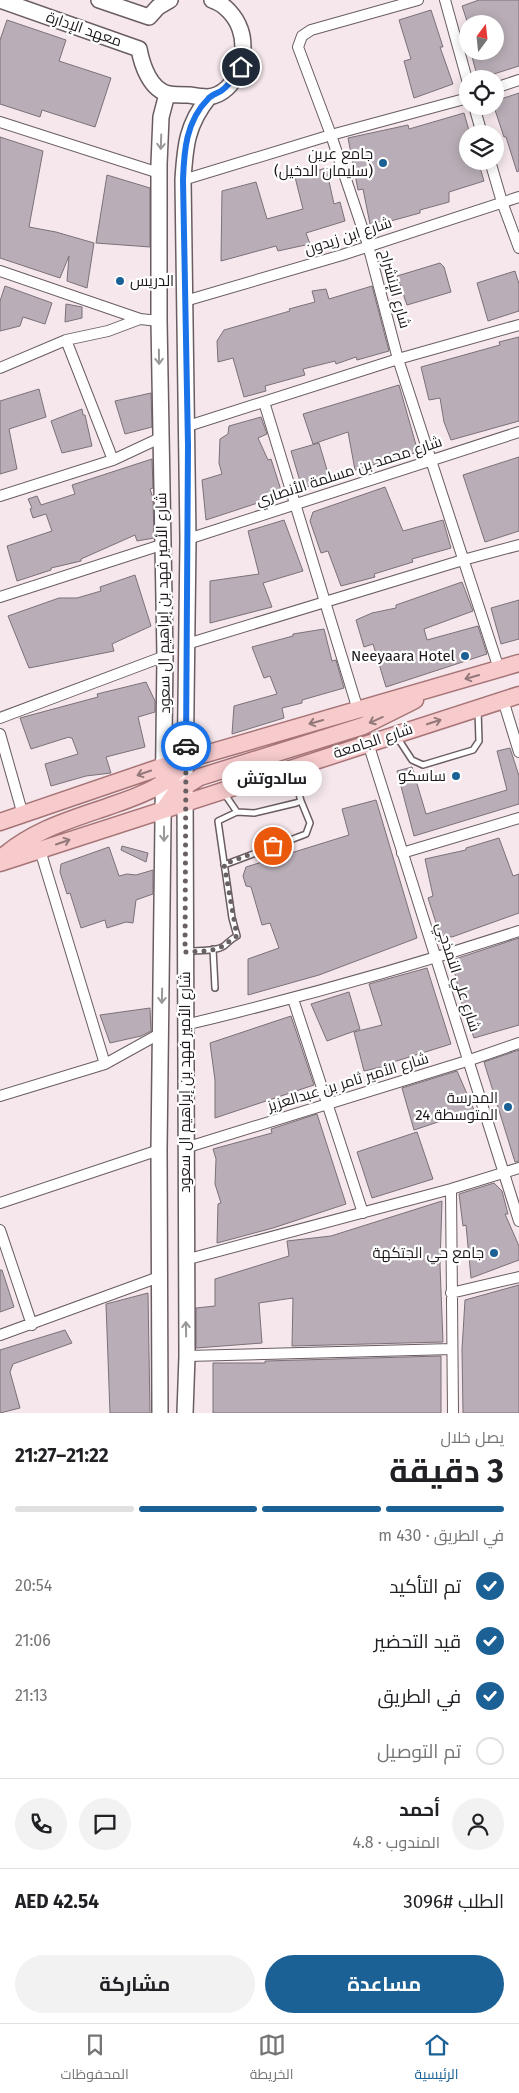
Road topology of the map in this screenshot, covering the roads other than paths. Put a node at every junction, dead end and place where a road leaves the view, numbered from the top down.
1 (0, 0) edge
2 (100, 0) edge
3 (170, 0) edge
4 (212, 0) edge
5 (418, 0) edge
6 (445, 0) edge
7 (231, 7) edge
8 (464, 70) edge
9 (519, 80) edge
10 (504, 85) edge
11 (167, 94) junction
12 (209, 97) junction
13 (459, 100) edge
14 (0, 122) edge
15 (331, 135) junction
16 (493, 170) edge
17 (159, 173) junction
18 (183, 180) junction
19 (519, 197) edge
20 (502, 202) junction
21 (368, 245) junction
22 (519, 248) edge
23 (0, 271) edge
24 (185, 301) junction
25 (140, 319) junction
26 (159, 321) junction
27 (519, 325) edge
28 (66, 340) junction
29 (398, 359) junction
30 (0, 368) edge
31 (264, 402) junction
32 (188, 426) junction
33 (519, 432) edge
34 (160, 438) junction
35 (113, 460) junction
36 (430, 460) junction
37 (0, 496) edge
38 (295, 504) junction
39 (188, 539) junction
40 (162, 545) junction
41 (519, 545) edge
42 (463, 560) junction
43 (0, 597) edge
44 (325, 602) junction
45 (187, 644) junction
46 (165, 656) junction
47 (519, 663) edge
48 (498, 669) junction
49 (434, 688) junction
50 (511, 697) edge
51 (478, 708) junction
52 (358, 710) junction
53 (0, 718) edge
54 (0, 734) edge
55 (395, 734) junction
56 (368, 743) junction
57 (519, 752) edge
58 (186, 761) junction
59 (164, 766) junction
60 (291, 767) junction
61 (164, 784) junction
62 (185, 785) junction
63 (222, 791) junction
64 (300, 801) junction
65 (185, 802) junction
66 (164, 809) junction
67 (237, 812) junction
68 (24, 815) junction
69 (519, 818) edge
70 (0, 822) edge
71 (40, 850) junction
72 (402, 853) junction
73 (0, 861) edge
74 (224, 864) junction
75 (519, 931) edge
76 (213, 949) junction
77 (185, 952) junction
78 (437, 958) junction
79 (215, 988) dead end
80 (293, 999) junction
81 (185, 1026) junction
82 (161, 1033) junction
83 (519, 1042) edge
84 (470, 1060) junction
85 (105, 1064) junction
86 (0, 1096) edge
87 (328, 1105) junction
88 (185, 1148) junction
89 (159, 1150) junction
90 (519, 1168) edge
91 (503, 1172) junction
92 (451, 1189) junction
93 (0, 1202) edge
94 (363, 1213) junction
95 (519, 1221) edge
96 (0, 1230) edge
97 (186, 1260) junction
98 (159, 1277) junction
99 (519, 1277) edge
100 (452, 1293) junction
101 (32, 1325) junction
102 (0, 1335) edge
103 (452, 1349) junction
104 (187, 1356) junction
105 (160, 1413) edge
106 (185, 1413) edge
107 (453, 1413) edge

1 - 11 main road, معهد الإدارة
2 - 3 main road
4 - 7 main road, شارع الأمير فهد بن إبراهيم ال سعود
5 - 15 street, شارع الإنشراح
6 - 8 street
7 - 12 main road, شارع الأمير فهد بن إبراهيم ال سعود
9 - 10 street
11 - 12 main road
11 -> 17 main road, شارع الأمير فهد بن إبراهيم ال سعود
12 - 18 main road, شارع الأمير فهد بن إبراهيم ال سعود
13 - 15 street
14 - 17 street
15 - 18 street
15 - 21 street, شارع الإنشراح
16 - 20 street
17 - 26 main road, شارع الأمير فهد بن إبراهيم ال سعود
18 - 24 main road, شارع الأمير فهد بن إبراهيم ال سعود
19 - 20 street, شارع ابن زيدون
20 - 21 street, شارع ابن زيدون
20 - 22 street
21 - 24 street, شارع ابن زيدون
21 - 29 street, شارع الإنشراح
23 - 25 street
24 - 32 main road, شارع الأمير فهد بن إبراهيم ال سعود
25 - 26 street
25 - 28 street
26 -> 34 main road, شارع الأمير فهد بن إبراهيم ال سعود
27 - 29 street
28 - 30 street
28 - 35 street
29 - 31 street
29 - 36 street, شارع الإنشراح
31 - 32 street
31 - 38 street
32 - 39 main road, شارع الأمير فهد بن إبراهيم ال سعود
33 - 36 street, شارع محمد بن مسلمة الأنصاري
34 - 35 street
34 - 40 main road, شارع الأمير فهد بن إبراهيم ال سعود
35 - 37 street
36 - 38 street, شارع محمد بن مسلمة الأنصاري
36 - 42 street, شارع الإنشراح
38 - 39 street, شارع محمد بن مسلمة الأنصاري
38 - 44 street
39 - 45 main road, شارع الأمير فهد بن إبراهيم ال سعود
40 - 43 street
40 - 46 main road, شارع الأمير فهد بن إبراهيم ال سعود
41 - 42 street
42 - 44 street
42 - 48 street, شارع الإنشراح
44 - 45 street
44 - 52 street
45 - 58 main road, شارع الأمير فهد بن إبراهيم ال سعود
46 - 53 street
46 - 59 main road, شارع الأمير فهد بن إبراهيم ال سعود
47 - 48 main road
48 -> 49 main road
49 - 52 main road
49 -> 62 main road
50 - 51 main road, شارع الجامعة
50 - 57 street
55 -> 51 main road, شارع الجامعة
51 - 55 lane
52 -> 58 main road
54 - 68 street
55 - 56 main road, شارع الجامعة
56 - 60 main road, شارع الجامعة
56 - 72 street, شارع علي النمذجي
58 - 59 main road
58 - 61 main road
58 - 62 main road, شارع الأمير فهد بن إبراهيم ال سعود
59 - 61 main road, شارع الأمير فهد بن إبراهيم ال سعود
59 -> 68 main road
60 - 63 main road, شارع الجامعة
60 - 64 lane
61 - 66 main road, شارع الأمير فهد بن إبراهيم ال سعود
61 - 73 main road
62 - 65 main road, شارع الأمير فهد بن إبراهيم ال سعود
62 - 66 main road
63 - 65 main road, شارع الجامعة
63 - 67 lane
64 - 67 lane
64 - 74 lane
65 - 66 main road, شارع الجامعة
65 - 77 main road, شارع الأمير فهد بن إبراهيم ال سعود
71 -> 66 main road, شارع الجامعة
66 -> 82 main road, شارع الأمير فهد بن إبراهيم ال سعود
67 - 74 lane
68 - 70 main road
69 - 72 street
71 - 73 main road, شارع الجامعة
71 - 85 street
72 - 78 street, شارع علي النمذجي
74 - 76 lane
75 - 78 street
76 - 77 lane
76 - 79 lane
77 - 81 main road, شارع الأمير فهد بن إبراهيم ال سعود
78 - 80 street
78 - 84 street, شارع علي النمذجي
80 - 81 street
80 - 87 street
81 - 88 main road, شارع الأمير فهد بن إبراهيم ال سعود
82 - 85 street
82 - 89 main road, شارع الأمير فهد بن إبراهيم ال سعود
83 - 84 street, شارع الأمير ثامر بن عبدالعزيز
84 - 87 street, شارع الأمير ثامر بن عبدالعزيز
84 - 91 street, شارع علي النمذجي
85 - 86 street
87 - 88 street, شارع الأمير ثامر بن عبدالعزيز
87 - 94 street
88 - 97 main road, شارع الأمير فهد بن إبراهيم ال سعود
89 - 93 street
89 - 98 main road, شارع الأمير فهد بن إبراهيم ال سعود
90 - 91 street
91 - 92 street
91 - 95 street, شارع علي النمذجي
92 - 94 street
92 - 100 street
94 - 97 street
96 - 101 street
104 -> 97 main road, شارع الأمير فهد بن إبراهيم ال سعود
98 - 101 street
98 - 105 main road, شارع الأمير فهد بن إبراهيم ال سعود
99 - 100 street
100 - 103 street
101 - 102 street
103 - 104 street
103 - 107 street
104 - 106 main road, شارع الأمير فهد بن إبراهيم ال سعود

